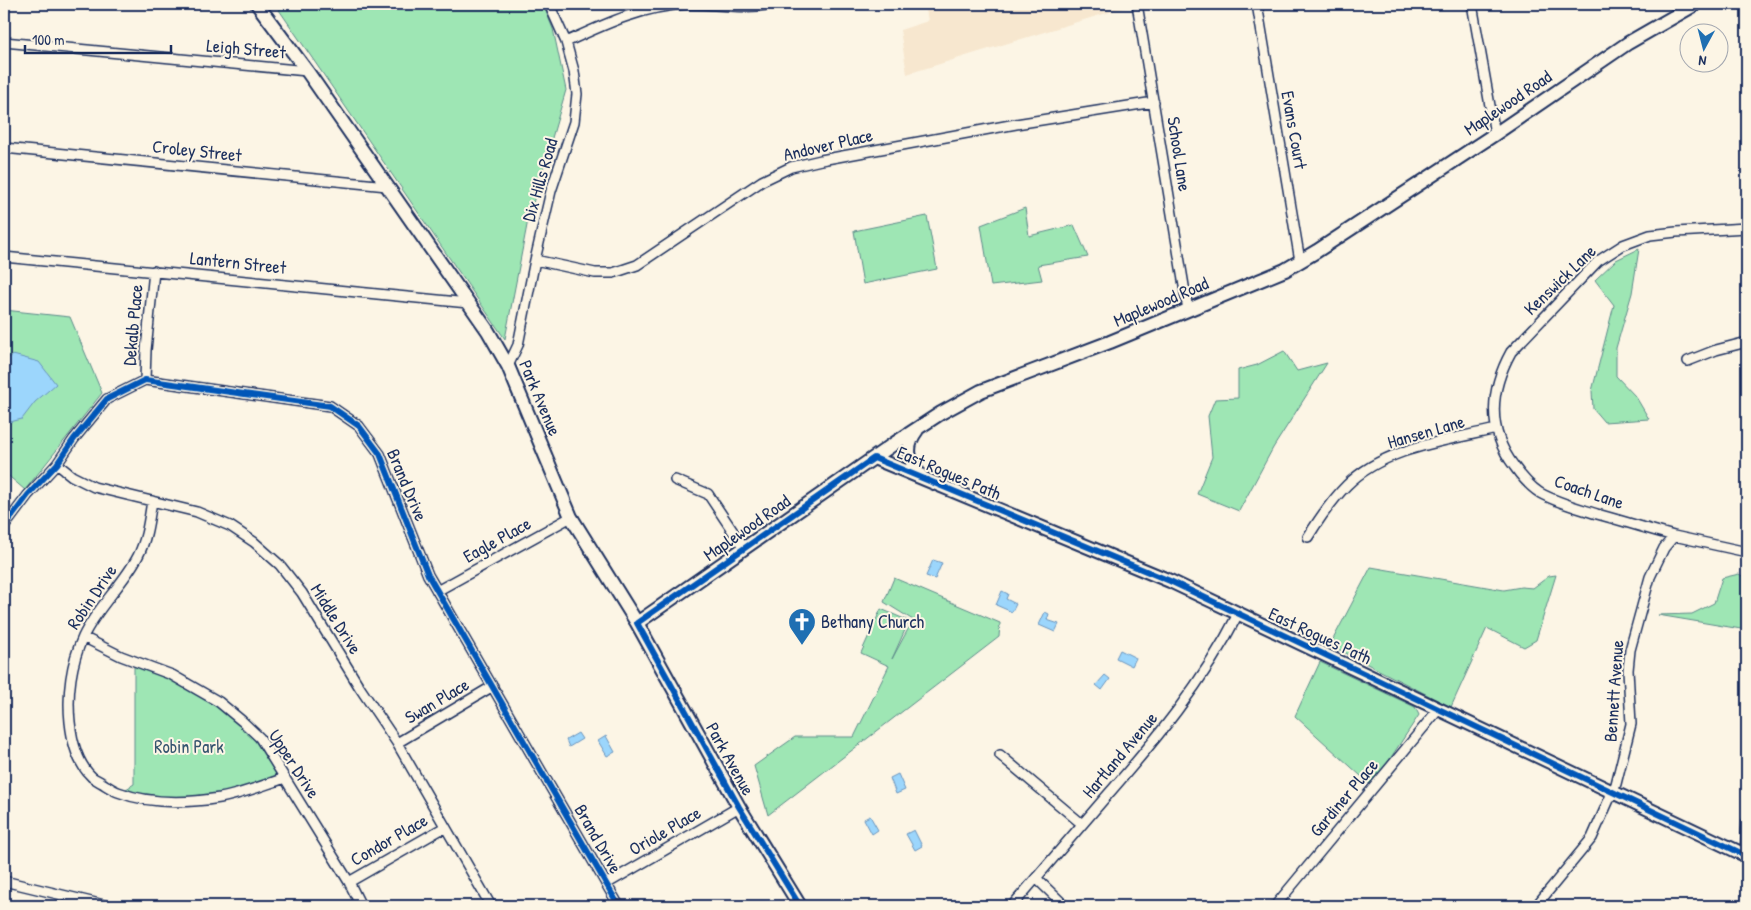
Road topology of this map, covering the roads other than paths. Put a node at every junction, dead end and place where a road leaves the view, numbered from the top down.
1 (257, 4) edge
2 (549, 4) edge
3 (711, 4) edge
4 (772, 4) edge
5 (1137, 4) edge
6 (1257, 4) edge
7 (1472, 4) edge
8 (1696, 4) edge
9 (4, 42) edge
10 (566, 42) junction
11 (307, 71) junction
12 (1154, 102) junction
13 (1495, 134) junction
14 (4, 148) edge
15 (387, 186) junction
16 (1747, 228) edge
17 (4, 257) edge
18 (535, 260) junction
19 (1300, 261) junction
20 (154, 272) junction
21 (468, 303) junction
22 (1188, 310) junction
23 (1747, 342) edge
24 (1688, 361) dead end
25 (508, 366) junction
26 (145, 380) junction
27 (921, 425) junction
28 (1496, 429) junction
29 (874, 458) junction
30 (57, 464) junction
31 (923, 478) junction
32 (674, 480) dead end
33 (152, 501) junction
34 (571, 517) junction
35 (4, 528) edge
36 (1674, 536) junction
37 (1308, 537) dead end
38 (744, 548) junction
39 (1747, 552) edge
40 (438, 591) junction
41 (1238, 614) junction
42 (637, 624) junction
43 (83, 637) junction
44 (493, 686) junction
45 (1438, 710) junction
46 (397, 743) junction
47 (1000, 755) dead end
48 (285, 778) junction
49 (1612, 792) junction
50 (739, 807) junction
51 (1747, 822) edge
52 (1082, 824) junction
53 (445, 827) junction
54 (1746, 856) edge
55 (1036, 878) junction
56 (4, 881) edge
57 (349, 882) junction
58 (606, 884) junction
59 (108, 906) edge
60 (361, 906) edge
61 (491, 906) edge
62 (619, 906) edge
63 (800, 906) edge
64 (1012, 906) edge
65 (1065, 906) edge
66 (1275, 906) edge
67 (1536, 906) edge

1 - 11 street, Park Avenue
2 - 10 street, Dix Hills Road
3 - 4 street
3 - 10 street
5 - 12 street, School Lane
6 - 19 street, Evans Court
7 - 13 street
8 - 13 street, Maplewood Road
9 - 11 street, Leigh Street
10 - 18 street, Dix Hills Road
11 - 15 street, Park Avenue
12 - 18 street, Andover Place
12 - 22 street, School Lane
13 - 19 street, Maplewood Road
14 - 15 street, Croley Street
15 - 21 street, Park Avenue
16 - 28 street, Kenswick Lane
17 - 20 street, Lantern Street
18 - 25 street, Dix Hills Road
19 - 22 street, Maplewood Road
20 - 21 street, Lantern Street
20 - 26 street, Dekalb Place
21 - 25 street, Park Avenue
22 - 27 street, Maplewood Road
23 - 24 street
25 - 34 street, Park Avenue
26 - 30 street
26 - 40 street, Brand Drive
27 - 29 street, Maplewood Road
27 - 31 street
28 - 36 street, Coach Lane
28 - 37 street, Hansen Lane
29 - 31 street, East Rogues Path
29 - 38 street, Maplewood Road
30 - 33 street, Middle Drive
30 - 35 street
31 - 41 street, East Rogues Path
32 - 38 street
33 - 43 street, Robin Drive
33 - 46 street, Middle Drive
34 - 40 street, Eagle Place
34 - 42 street, Park Avenue
36 - 39 street
36 - 49 street, Bennett Avenue
38 - 42 street, Maplewood Road
40 - 44 street, Brand Drive
41 - 45 street, East Rogues Path
41 - 52 street, Hartland Avenue
42 - 50 street, Park Avenue
43 - 48 street, Upper Drive
43 - 48 street, Robin Drive
44 - 46 street, Swan Place
44 - 58 street, Brand Drive
45 - 49 street, East Rogues Path
45 - 66 street, Gardiner Place
46 - 53 street, Middle Drive
47 - 52 street
48 - 57 street, Upper Drive
49 - 54 street, East Rogues Path
49 - 67 street, Bennett Avenue
50 - 58 street, Oriole Place
50 - 63 street, Park Avenue
51 - 54 street
52 - 55 street, Hartland Avenue
53 - 57 street, Condor Place
53 - 61 street, Middle Drive
55 - 64 street, Hartland Avenue
55 - 65 street
56 - 59 street
57 - 60 street, Upper Drive
58 - 62 street, Brand Drive

